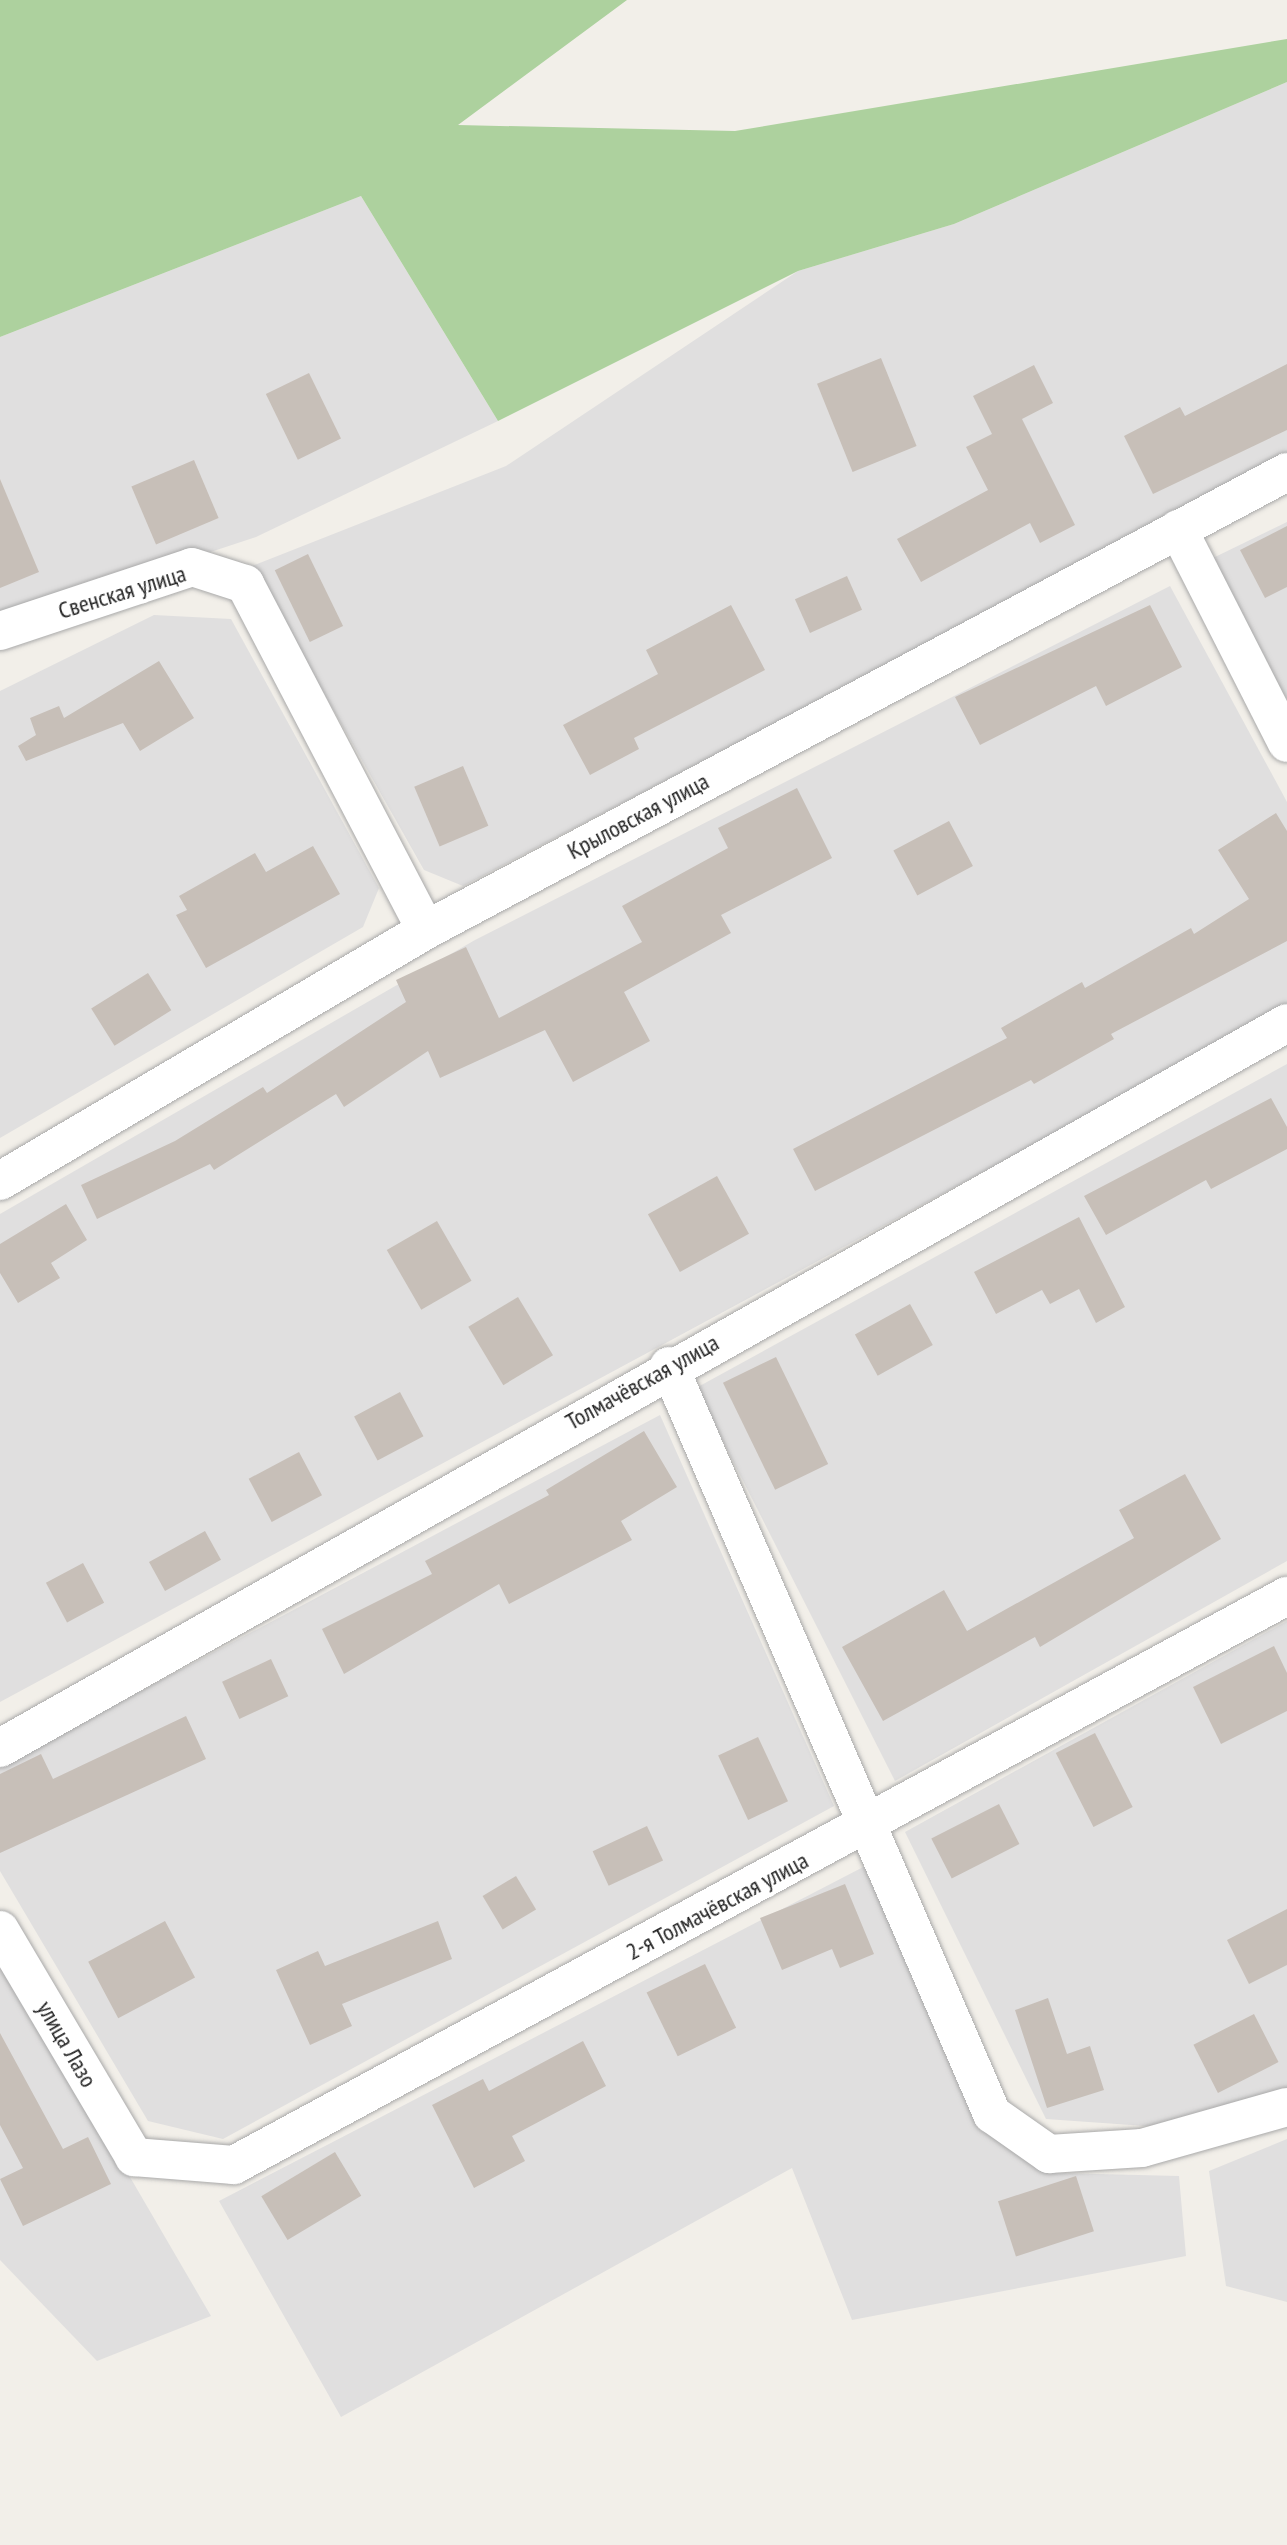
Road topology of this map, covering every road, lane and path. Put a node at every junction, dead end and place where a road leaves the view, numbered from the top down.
1 (1287, 472) edge
2 (1178, 529) junction
3 (0, 631) edge
4 (1287, 743) edge
5 (426, 930) junction
6 (1287, 1023) edge
7 (0, 1181) edge
8 (669, 1366) junction
9 (1287, 1596) edge
10 (0, 1748) edge
11 (871, 1824) junction
12 (0, 1930) edge
13 (1287, 2107) edge
14 (134, 2157) joint

1 - 2 street, Крыловская улица
2 - 4 street
2 - 5 street, Крыловская улица
3 - 5 street, Свенская улица
5 - 7 street, Крыловская улица
6 - 8 street, Толмачёвская улица
8 - 10 street, Толмачёвская улица
8 - 11 street
9 - 11 street, 2-я Толмачёвская улица
11 - 13 street
11 - 14 street, 2-я Толмачёвская улица
12 - 14 street, улица Лазо

